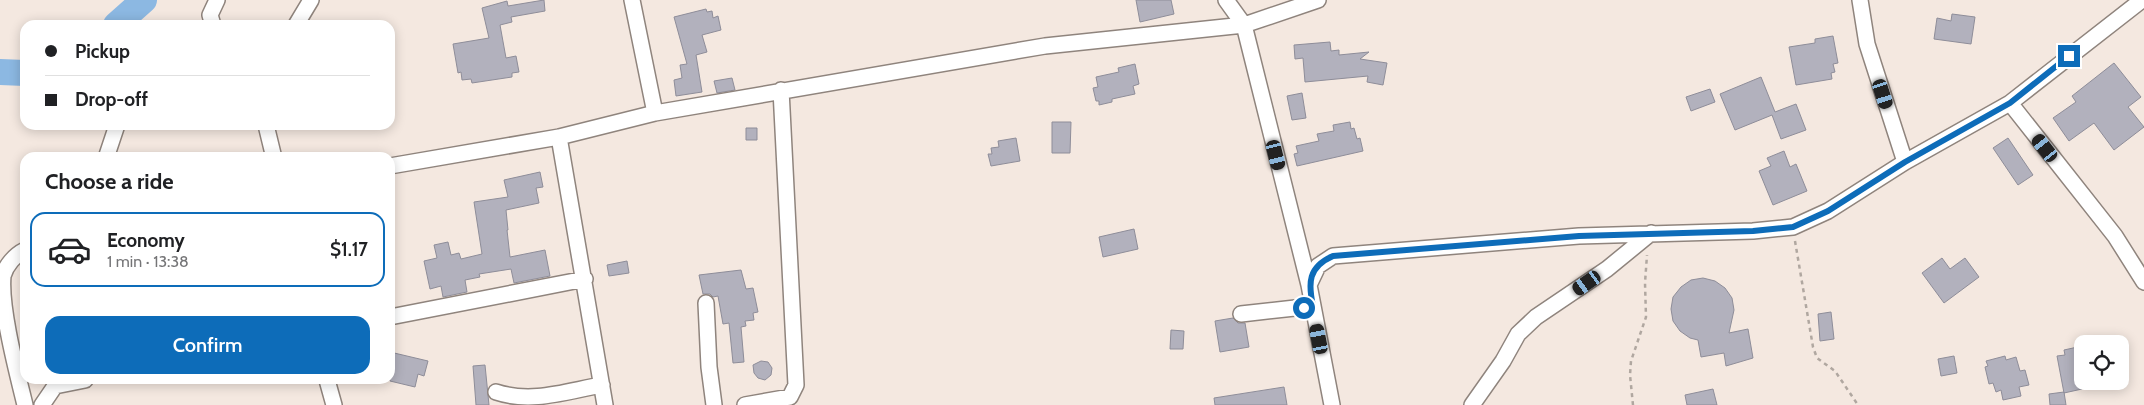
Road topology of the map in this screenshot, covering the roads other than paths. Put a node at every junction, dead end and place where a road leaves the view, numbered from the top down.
1 (217, 0) edge
2 (311, 0) edge
3 (632, 0) edge
4 (1226, 0) edge
5 (1318, 0) edge
6 (1860, 0) edge
7 (2142, 0) edge
8 (212, 20) edge
9 (299, 20) edge
10 (1244, 25) junction
11 (781, 90) junction
12 (2010, 103) junction
13 (655, 113) junction
14 (115, 130) edge
15 (267, 130) edge
16 (559, 137) junction
17 (108, 152) edge
18 (273, 152) edge
19 (1905, 162) junction
20 (395, 165) edge
21 (1654, 233) junction
22 (20, 254) edge
23 (3, 270) edge
24 (585, 279) junction
25 (2144, 282) edge
26 (1309, 285) junction
27 (706, 303) dead end
28 (1313, 306) junction
29 (1241, 314) dead end
30 (395, 316) edge
31 (65, 384) edge
32 (328, 384) edge
33 (602, 385) junction
34 (496, 392) dead end
35 (25, 405) edge
36 (42, 405) edge
37 (334, 405) edge
38 (605, 405) edge
39 (714, 405) edge
40 (745, 405) edge
41 (1332, 405) edge
42 (1472, 405) edge

1 - 8 street
2 - 9 street
3 - 13 street
4 - 10 street
5 - 10 street
6 - 19 street
7 - 12 street
10 - 11 street
10 - 26 street
11 - 13 street
11 - 40 street
12 - 19 street
12 - 25 street
13 - 16 street
14 - 17 street
15 - 18 street
16 - 20 street
16 - 24 street
19 - 21 street
21 - 26 street
21 - 42 street
22 - 23 street
23 - 35 street
24 - 30 street
24 - 33 street
26 - 28 street
27 - 39 street
28 - 29 street
28 - 41 street
31 - 36 street
32 - 37 street
33 - 34 street
33 - 38 street

